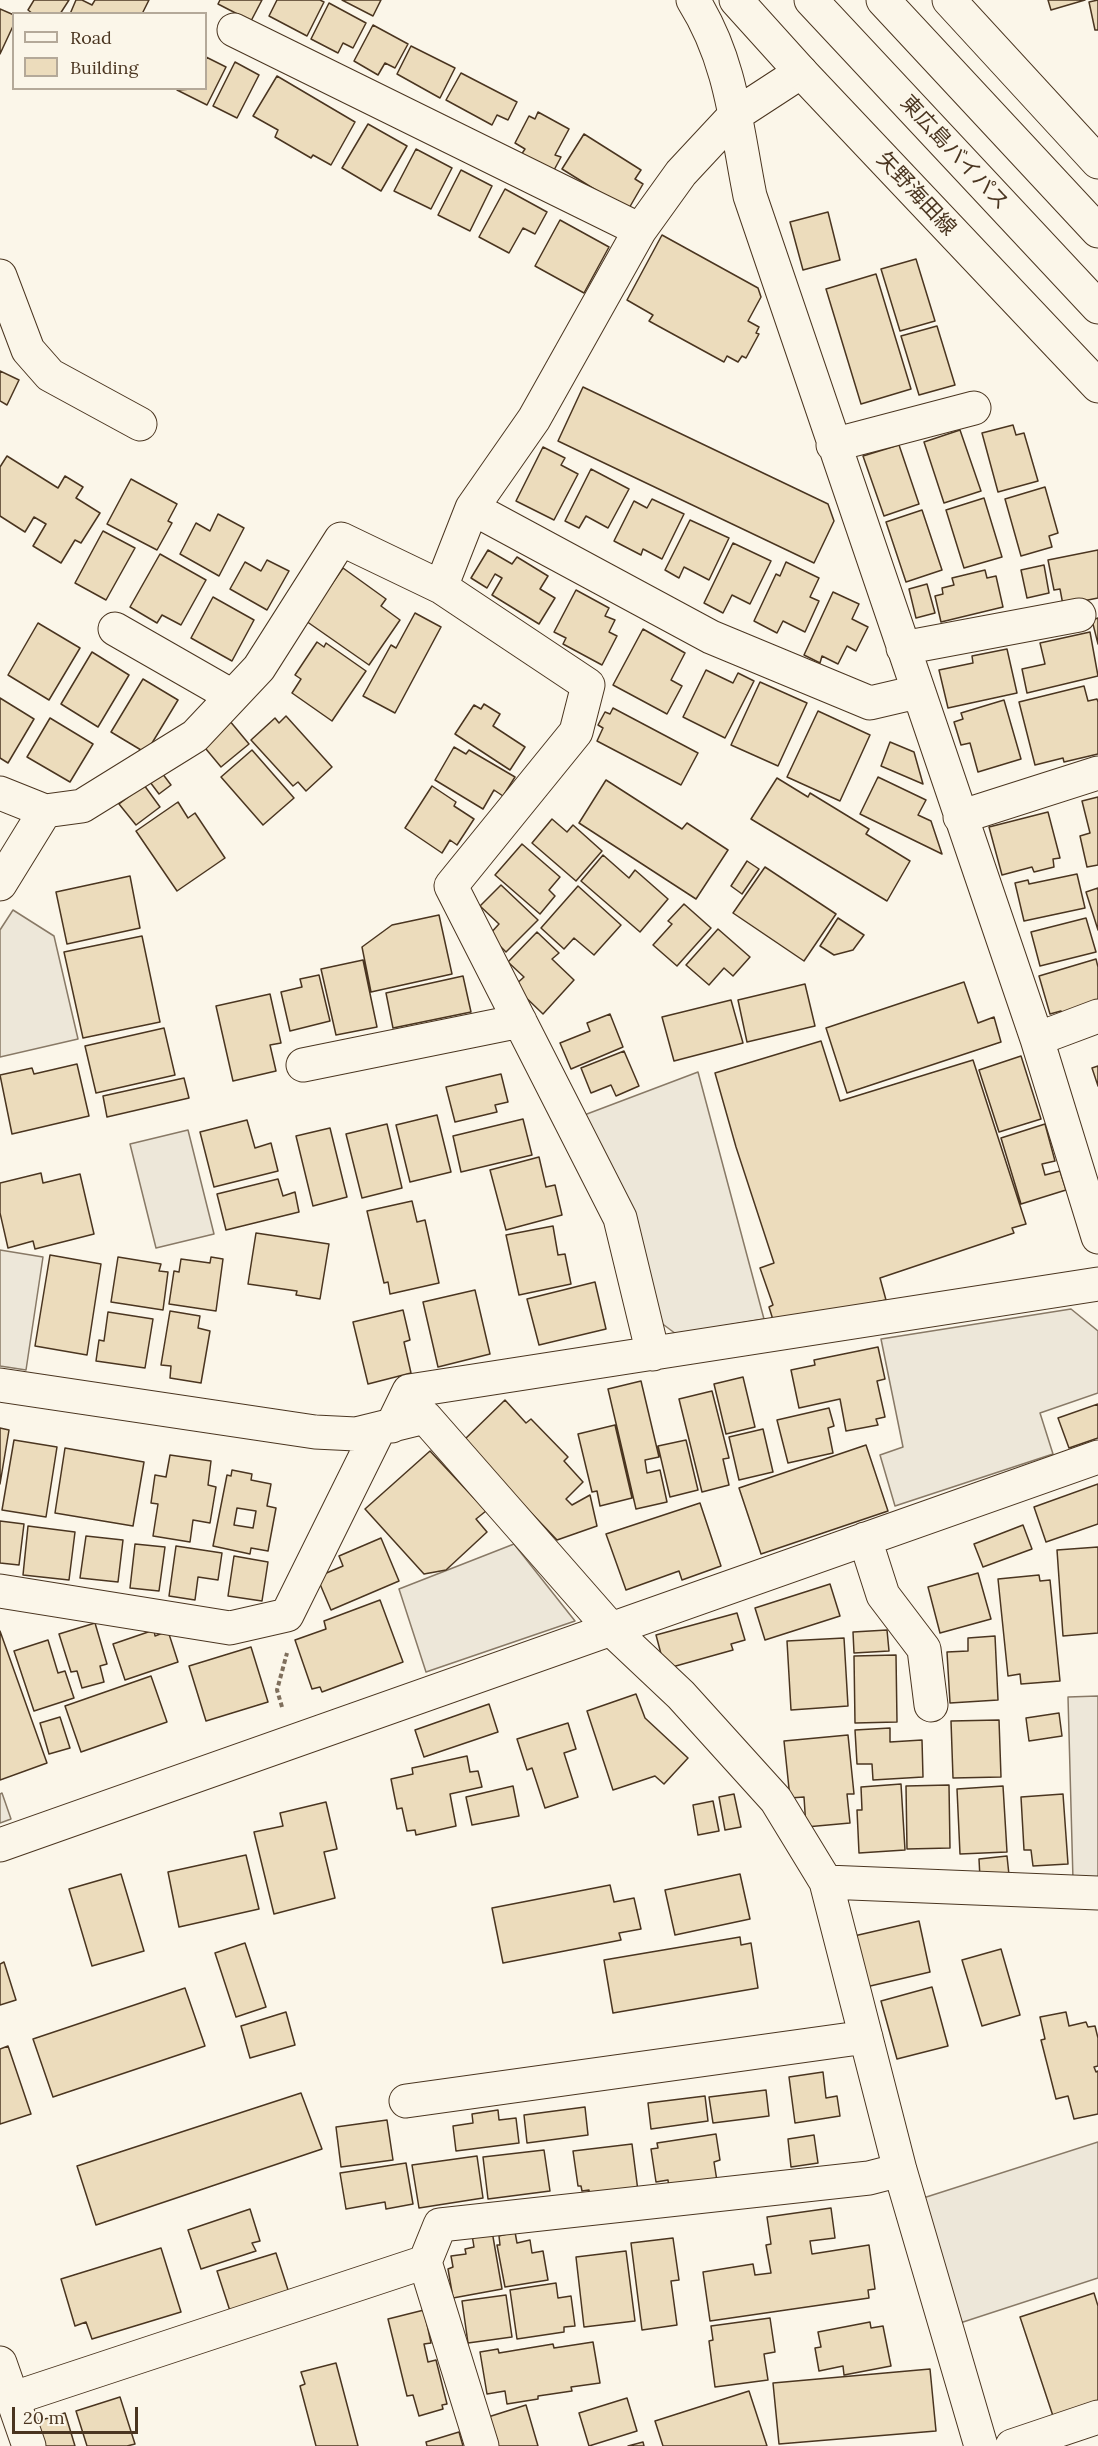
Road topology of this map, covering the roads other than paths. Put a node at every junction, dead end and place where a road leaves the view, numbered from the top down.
1 (693, 0) edge
2 (736, 0) edge
3 (811, 0) edge
4 (883, 0) edge
5 (949, 0) edge
6 (234, 30) dead end
7 (801, 72) junction
8 (735, 115) junction
9 (1098, 162) edge
10 (640, 230) junction
11 (1098, 231) edge
12 (0, 276) edge
13 (1098, 307) edge
14 (1098, 386) edge
15 (974, 408) dead end
16 (140, 424) dead end
17 (833, 445) junction
18 (472, 508) junction
19 (441, 587) junction
20 (1079, 615) dead end
21 (115, 628) dead end
22 (903, 648) junction
23 (917, 692) junction
24 (232, 696) junction
25 (1098, 773) edge
26 (0, 793) edge
27 (45, 811) junction
28 (960, 817) junction
29 (0, 884) edge
30 (1098, 1017) edge
31 (520, 1021) junction
32 (1036, 1039) junction
33 (303, 1065) dead end
34 (1098, 1237) edge
35 (1098, 1284) edge
36 (653, 1354) junction
37 (0, 1385) edge
38 (385, 1427) junction
39 (1098, 1457) edge
40 (865, 1539) junction
41 (0, 1591) edge
42 (611, 1629) junction
43 (931, 1705) dead end
44 (0, 1845) edge
45 (826, 1882) junction
46 (1098, 1893) edge
47 (866, 2037) junction
48 (406, 2101) dead end
49 (900, 2170) junction
50 (425, 2262) junction
51 (0, 2363) edge
52 (14, 2398) junction
53 (1098, 2417) edge
54 (29, 2446) edge
55 (482, 2446) edge
56 (981, 2446) edge
57 (1012, 2446) edge

1 - 8 main road
2 - 7 main road, 矢野海田線
3 - 13 main road, 東広島バイパス
4 - 11 main road
5 - 9 main road
6 - 10 main road
7 - 8 main road
7 - 14 main road, 矢野海田線
8 - 10 main road
8 - 17 main road
10 - 18 main road
12 - 16 main road
15 - 17 main road
17 - 22 main road
18 - 19 main road
18 - 23 main road
19 - 24 main road
19 - 31 main road
20 - 22 main road
21 - 24 main road
22 - 23 main road
23 - 28 main road
24 - 27 main road
25 - 28 main road
26 - 27 main road
27 - 29 main road
28 - 32 main road
30 - 32 main road
31 - 33 main road
31 - 36 main road
32 - 34 main road
35 - 36 main road
36 - 38 main road
37 - 38 main road
38 - 41 main road
38 - 42 main road
39 - 40 main road
40 - 42 main road
40 - 43 main road
42 - 44 main road
42 - 45 main road
45 - 46 main road
45 - 47 main road
47 - 48 main road
47 - 49 main road
49 - 50 main road
49 - 56 main road
50 - 52 main road
50 - 55 main road
51 - 52 main road
52 - 54 main road
53 - 57 main road

